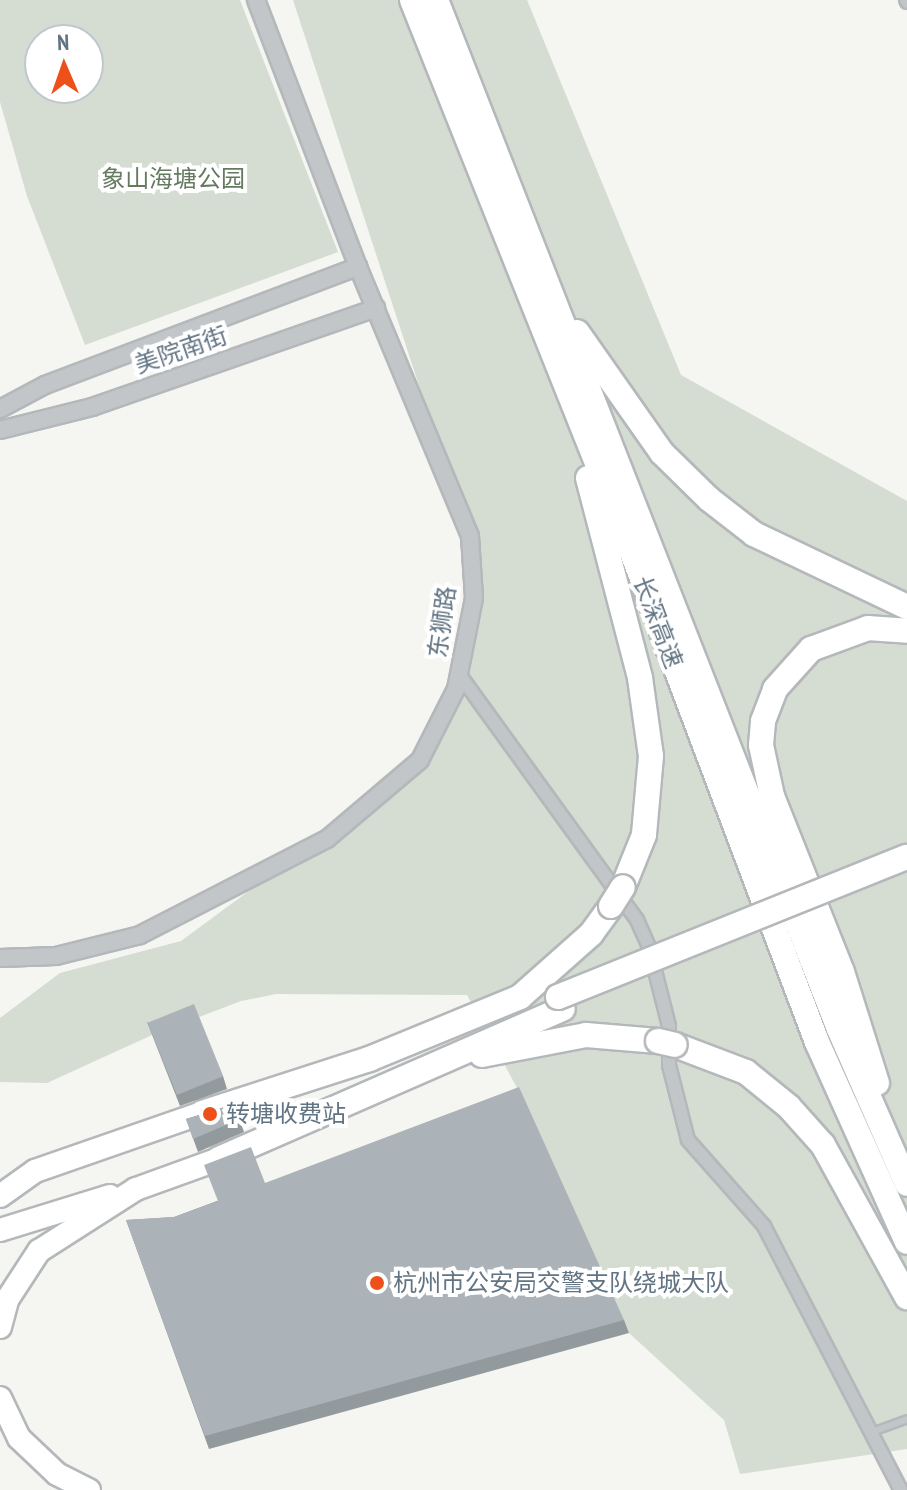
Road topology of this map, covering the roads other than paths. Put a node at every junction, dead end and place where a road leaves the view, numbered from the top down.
1 (256, 0) edge
2 (412, 0) edge
3 (436, 0) edge
4 (358, 267) junction
5 (549, 290) junction
6 (376, 308) junction
7 (564, 391) junction
8 (0, 409) edge
9 (0, 430) edge
10 (907, 607) edge
11 (907, 631) edge
12 (459, 674) junction
13 (907, 857) edge
14 (907, 870) edge
15 (0, 958) edge
16 (560, 1003) junction
17 (369, 1059) junction
18 (425, 1068) junction
19 (202, 1113) joint
20 (219, 1159) joint
21 (907, 1177) edge
22 (907, 1184) edge
23 (136, 1189) junction
24 (0, 1196) edge
25 (0, 1230) edge
26 (907, 1242) edge
27 (907, 1297) edge
28 (0, 1327) edge
29 (0, 1398) edge
30 (907, 1419) edge
31 (872, 1432) junction
32 (89, 1490) edge
33 (901, 1490) edge

1 - 4 street, 东狮路
2 - 7 highway, 长深高速
3 - 5 highway, 长深高速
4 - 6 street, 东狮路
4 - 8 street, 美院南街
5 - 10 highway
5 - 22 highway, 长深高速
6 - 9 street, 美院南街
6 - 12 street, 东狮路
7 - 17 highway
7 - 26 highway, 长深高速
11 - 21 highway
12 - 15 street, 东狮路
12 - 31 street
13 - 16 highway, bridge
14 - 16 highway
16 - 17 highway
16 - 18 highway
17 - 19 highway
18 - 20 highway
18 - 27 highway
19 - 24 highway
20 - 23 highway
23 - 25 highway
23 - 28 highway
29 - 32 highway
30 - 31 lane
31 - 33 street

